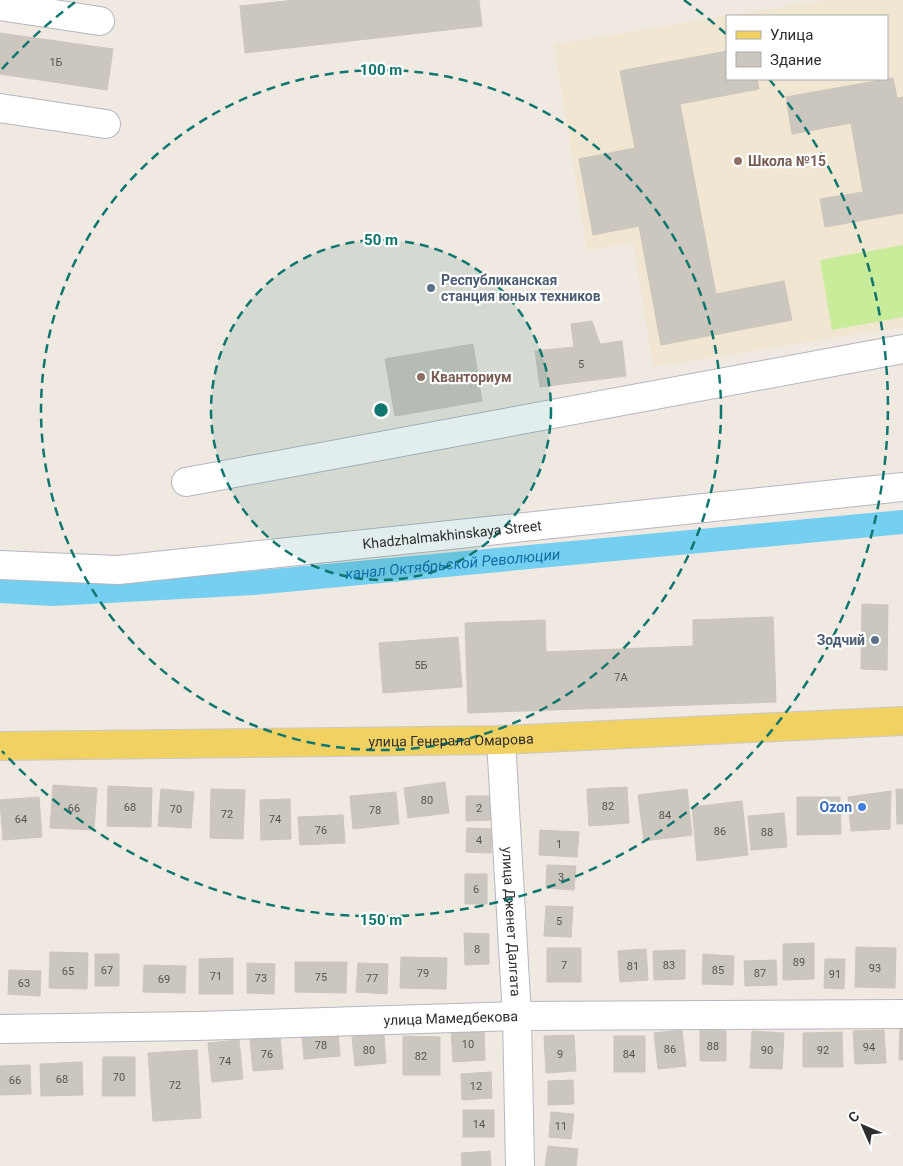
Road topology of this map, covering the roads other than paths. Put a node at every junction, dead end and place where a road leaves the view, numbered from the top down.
1 (0, 6) edge
2 (100, 21) dead end
3 (0, 108) edge
4 (106, 124) dead end
5 (903, 349) edge
6 (186, 482) dead end
7 (903, 487) edge
8 (0, 566) edge
9 (903, 722) edge
10 (501, 741) junction
11 (0, 748) edge
12 (903, 1014) edge
13 (517, 1016) junction
14 (0, 1029) edge
15 (520, 1166) edge

1 - 2 street
3 - 4 street
5 - 6 street
7 - 8 street, Khadzhalmakhinskaya Street
9 - 10 main road, улица Генерала Омарова
10 - 11 main road, улица Генерала Омарова
10 - 13 street, улица Дженет Далгата
12 - 13 street, улица Мамедбекова
13 - 14 street, улица Мамедбекова
13 - 15 street, улица Дженет Далгата

